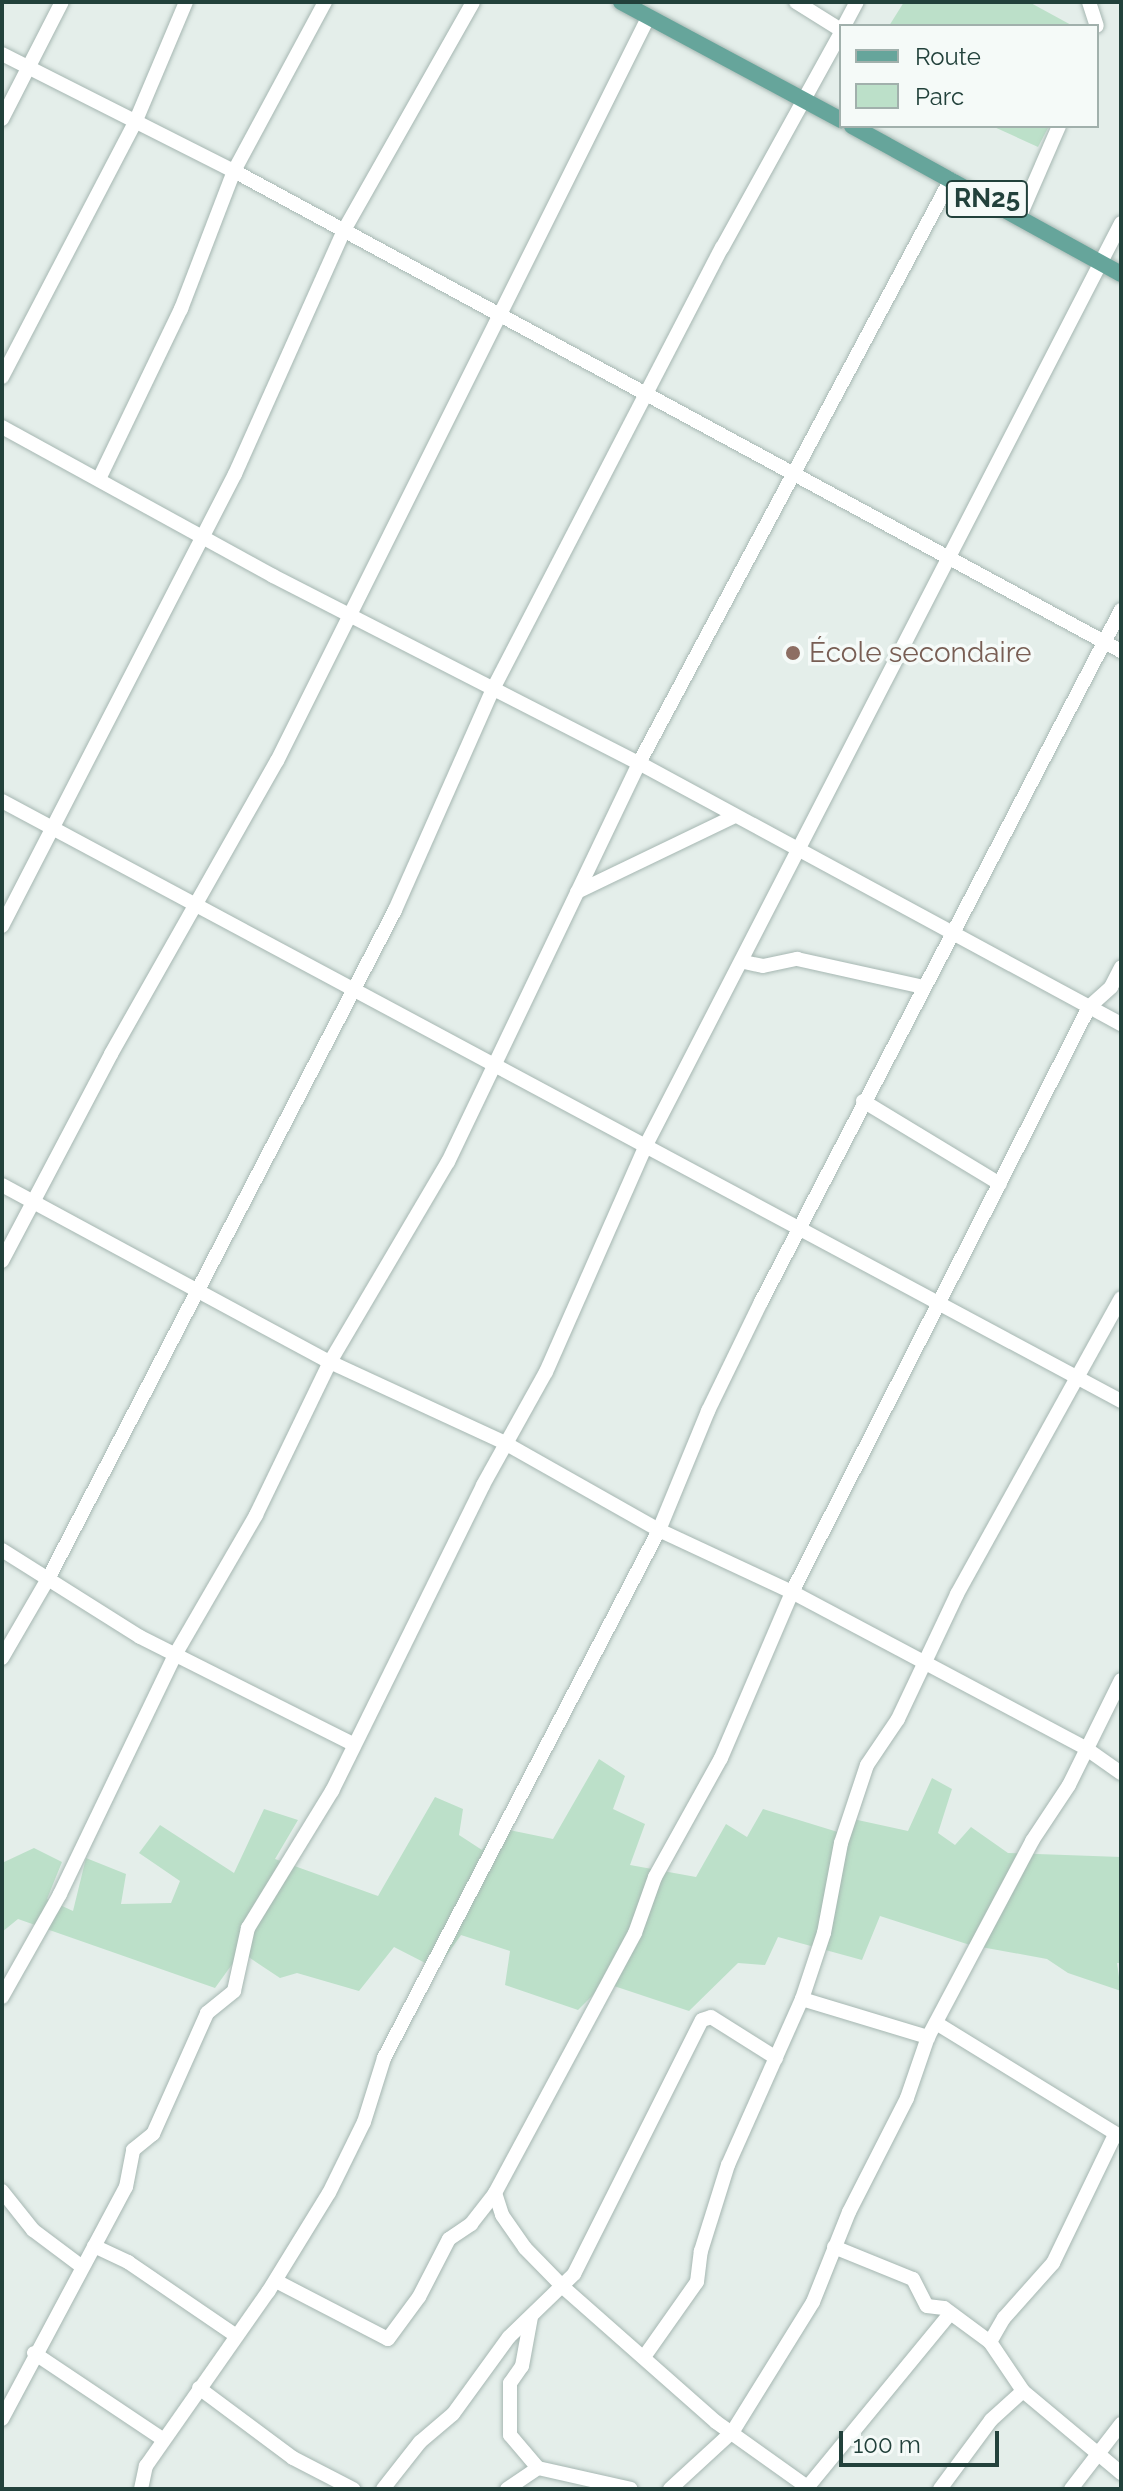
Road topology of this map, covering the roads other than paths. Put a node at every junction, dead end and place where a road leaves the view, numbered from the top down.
1 (62, 2) edge
2 (186, 2) edge
3 (325, 2) edge
4 (473, 2) edge
5 (621, 2) edge
6 (796, 2) edge
7 (857, 2) edge
8 (1089, 2) edge
9 (648, 18) junction
10 (845, 24) edge
11 (1096, 24) edge
12 (839, 27) edge
13 (839, 34) edge
14 (2, 54) edge
15 (29, 68) junction
16 (802, 100) junction
17 (2, 119) edge
18 (839, 119) edge
19 (134, 125) junction
20 (856, 128) edge
21 (1058, 128) edge
22 (234, 171) junction
23 (951, 179) junction
24 (1019, 218) junction
25 (1121, 223) edge
26 (343, 232) junction
27 (1103, 264) junction
28 (1121, 274) edge
29 (496, 314) junction
30 (2, 377) edge
31 (646, 397) junction
32 (2, 427) edge
33 (100, 477) junction
34 (796, 477) junction
35 (203, 535) junction
36 (951, 557) junction
37 (1121, 610) edge
38 (349, 613) junction
39 (1103, 642) junction
40 (1121, 651) edge
41 (494, 687) junction
42 (639, 763) junction
43 (2, 801) edge
44 (733, 817) junction
45 (54, 830) junction
46 (799, 852) junction
47 (577, 892) junction
48 (195, 907) junction
49 (2, 926) edge
50 (952, 935) junction
51 (744, 962) junction
52 (1121, 967) edge
53 (923, 987) junction
54 (353, 989) junction
55 (1089, 1007) junction
56 (1121, 1024) edge
57 (494, 1064) junction
58 (863, 1101) junction
59 (646, 1145) junction
60 (1000, 1184) junction
61 (2, 1185) edge
62 (33, 1202) junction
63 (802, 1229) junction
64 (2, 1261) edge
65 (196, 1289) junction
66 (1121, 1298) edge
67 (941, 1302) junction
68 (330, 1362) junction
69 (1080, 1376) junction
70 (1121, 1401) edge
71 (505, 1443) junction
72 (659, 1530) junction
73 (2, 1550) edge
74 (49, 1577) junction
75 (792, 1592) junction
76 (175, 1655) junction
77 (2, 1658) edge
78 (923, 1662) junction
79 (1121, 1680) edge
80 (353, 1744) junction
81 (1084, 1747) junction
82 (1121, 1773) edge
83 (2, 1997) edge
84 (802, 1999) junction
85 (936, 2023) junction
86 (928, 2037) junction
87 (776, 2058) junction
88 (1118, 2136) edge
89 (2, 2191) edge
90 (495, 2193) junction
91 (479, 2213) junction
92 (502, 2215) junction
93 (94, 2246) junction
94 (834, 2247) junction
95 (81, 2266) junction
96 (276, 2281) junction
97 (563, 2287) junction
98 (950, 2314) junction
99 (531, 2317) junction
100 (235, 2335) junction
101 (990, 2342) junction
102 (34, 2353) junction
103 (644, 2357) junction
104 (199, 2388) junction
105 (1023, 2391) junction
106 (2, 2419) edge
107 (1121, 2424) edge
108 (733, 2431) junction
109 (164, 2440) junction
110 (1097, 2452) junction
111 (538, 2468) junction
112 (1121, 2473) edge
113 (808, 2488) edge
114 (141, 2489) edge
115 (353, 2489) edge
116 (383, 2489) edge
117 (507, 2489) edge
118 (631, 2489) edge
119 (670, 2489) edge
120 (940, 2489) edge
121 (1071, 2489) edge

1 - 15 street
2 - 19 street
3 - 22 street
4 - 26 street
5 - 9 main road
6 - 12 street
7 - 10 street
8 - 11 street
9 - 16 main road
9 - 29 street
13 - 16 street
14 - 15 street
15 - 17 street
15 - 19 street
16 - 18 main road
16 - 31 street
19 - 22 street
19 - 30 street
20 - 23 main road, RN25
21 - 24 street
22 - 26 street
22 - 33 street
23 - 24 main road, RN25
23 - 34 street
24 - 27 main road, RN25
25 - 27 street
26 - 29 street
26 - 35 street
27 - 28 main road, RN25
27 - 36 street
29 - 31 street
29 - 38 street
31 - 34 street
31 - 41 street
32 - 33 street
33 - 35 street
34 - 36 street
34 - 42 street
35 - 38 street
35 - 45 street
36 - 39 street
36 - 46 street
37 - 39 street
38 - 41 street
38 - 48 street
39 - 40 street
39 - 50 street
41 - 42 street
41 - 54 street
42 - 44 street
42 - 47 street
43 - 45 street
44 - 46 street
44 - 47 street
45 - 48 street
45 - 49 street
46 - 50 street
46 - 51 street
47 - 57 street
48 - 54 street
48 - 62 street
50 - 53 street
50 - 55 street
51 - 53 street
51 - 59 street
52 - 55 street
53 - 58 street
54 - 57 street
54 - 65 street
55 - 56 street
55 - 60 street
57 - 59 street
57 - 68 street
58 - 60 street
58 - 63 street
59 - 63 street
59 - 71 street
60 - 67 street
61 - 62 street
62 - 64 street
62 - 65 street
63 - 67 street
63 - 72 street
65 - 68 street
65 - 74 street
66 - 69 street
67 - 69 street
67 - 75 street
68 - 71 street
68 - 76 street
69 - 70 street
69 - 78 street
71 - 72 street
71 - 80 street
72 - 75 street
72 - 96 street
73 - 74 street
74 - 76 street
74 - 77 street
75 - 78 street
75 - 90 street
76 - 80 street
76 - 83 street
78 - 81 street
78 - 84 street
79 - 81 street
80 - 93 street
81 - 82 street
81 - 85 street
84 - 86 street
84 - 87 street
85 - 86 street
85 - 88 street
86 - 94 street
87 - 97 street
87 - 103 street
88 - 101 street
89 - 95 street
90 - 91 street
90 - 92 street
91 - 92 street
91 - 96 street
92 - 97 street
93 - 95 street
93 - 100 street
94 - 98 street
94 - 108 street
95 - 102 street
96 - 100 street
97 - 99 street
97 - 103 street
98 - 101 street
98 - 113 street
99 - 111 street
99 - 116 street
100 - 104 street
101 - 105 street
102 - 106 street
102 - 109 street
103 - 108 street
104 - 109 street
104 - 115 street
105 - 110 street
105 - 120 street
107 - 110 street
108 - 113 street
108 - 119 street
109 - 114 street
110 - 112 street
110 - 121 street
111 - 117 street
111 - 118 street

